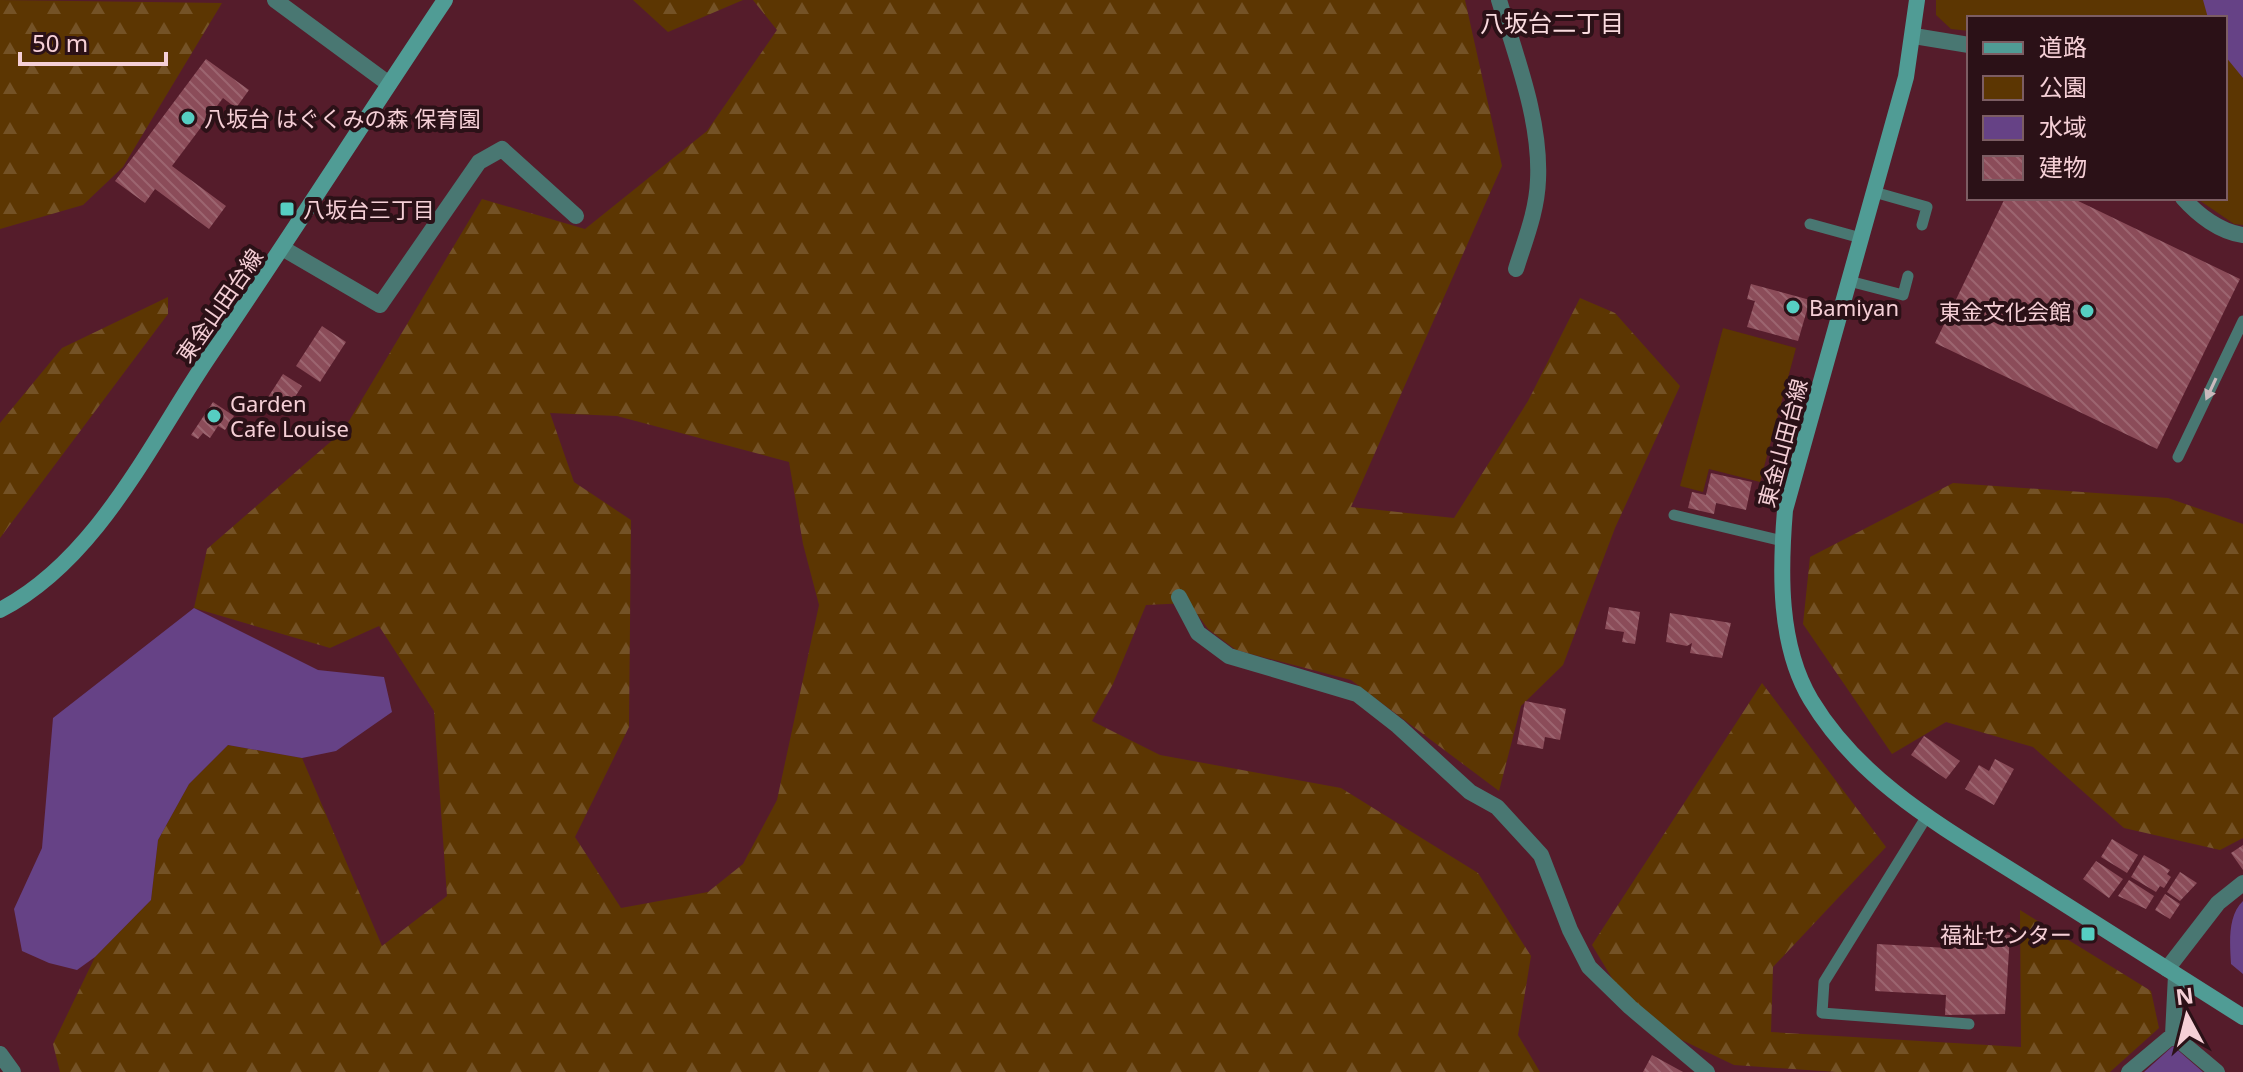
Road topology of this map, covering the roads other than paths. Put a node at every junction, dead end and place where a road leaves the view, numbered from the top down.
1 (275, 0) edge
2 (445, 0) edge
3 (1499, 0) edge
4 (1917, 0) edge
5 (1914, 36) junction
6 (1967, 45) edge
7 (389, 84) junction
8 (1874, 192) junction
9 (2185, 200) edge
10 (576, 216) dead end
11 (1810, 224) dead end
12 (1922, 225) dead end
13 (2243, 235) edge
14 (1861, 238) junction
15 (284, 249) junction
16 (1516, 269) dead end
17 (1908, 276) dead end
18 (1849, 281) junction
19 (2243, 321) edge
20 (2178, 457) dead end
21 (1674, 515) dead end
22 (1783, 541) junction
23 (1179, 597) dead end
24 (0, 610) edge
25 (1927, 816) junction
26 (2243, 883) edge
27 (2171, 972) junction
28 (2243, 1017) edge
29 (1969, 1024) dead end
30 (2173, 1035) junction
31 (0, 1054) edge
32 (13, 1072) edge
33 (1707, 1072) edge
34 (2129, 1072) edge
35 (2217, 1072) edge

1 - 7 street
2 - 7 main road, 東金山田台線
3 - 16 street
4 - 5 main road, 東金山田台線
5 - 6 street
5 - 8 main road, 東金山田台線
7 - 15 main road, 東金山田台線
8 - 12 lane
8 - 14 main road, 東金山田台線
9 - 13 street
10 - 15 street
11 - 14 lane
14 - 18 main road, 東金山田台線
15 - 24 main road, 東金山田台線
17 - 18 lane
18 - 22 main road, 東金山田台線
19 -> 20 lane
21 - 22 lane
22 - 25 main road, 東金山田台線
23 - 33 street
25 - 27 main road, 東金山田台線
25 - 29 lane
26 - 27 street
27 - 28 main road, 東金山田台線
27 - 30 street
30 - 34 street
30 - 35 street
31 - 32 street

